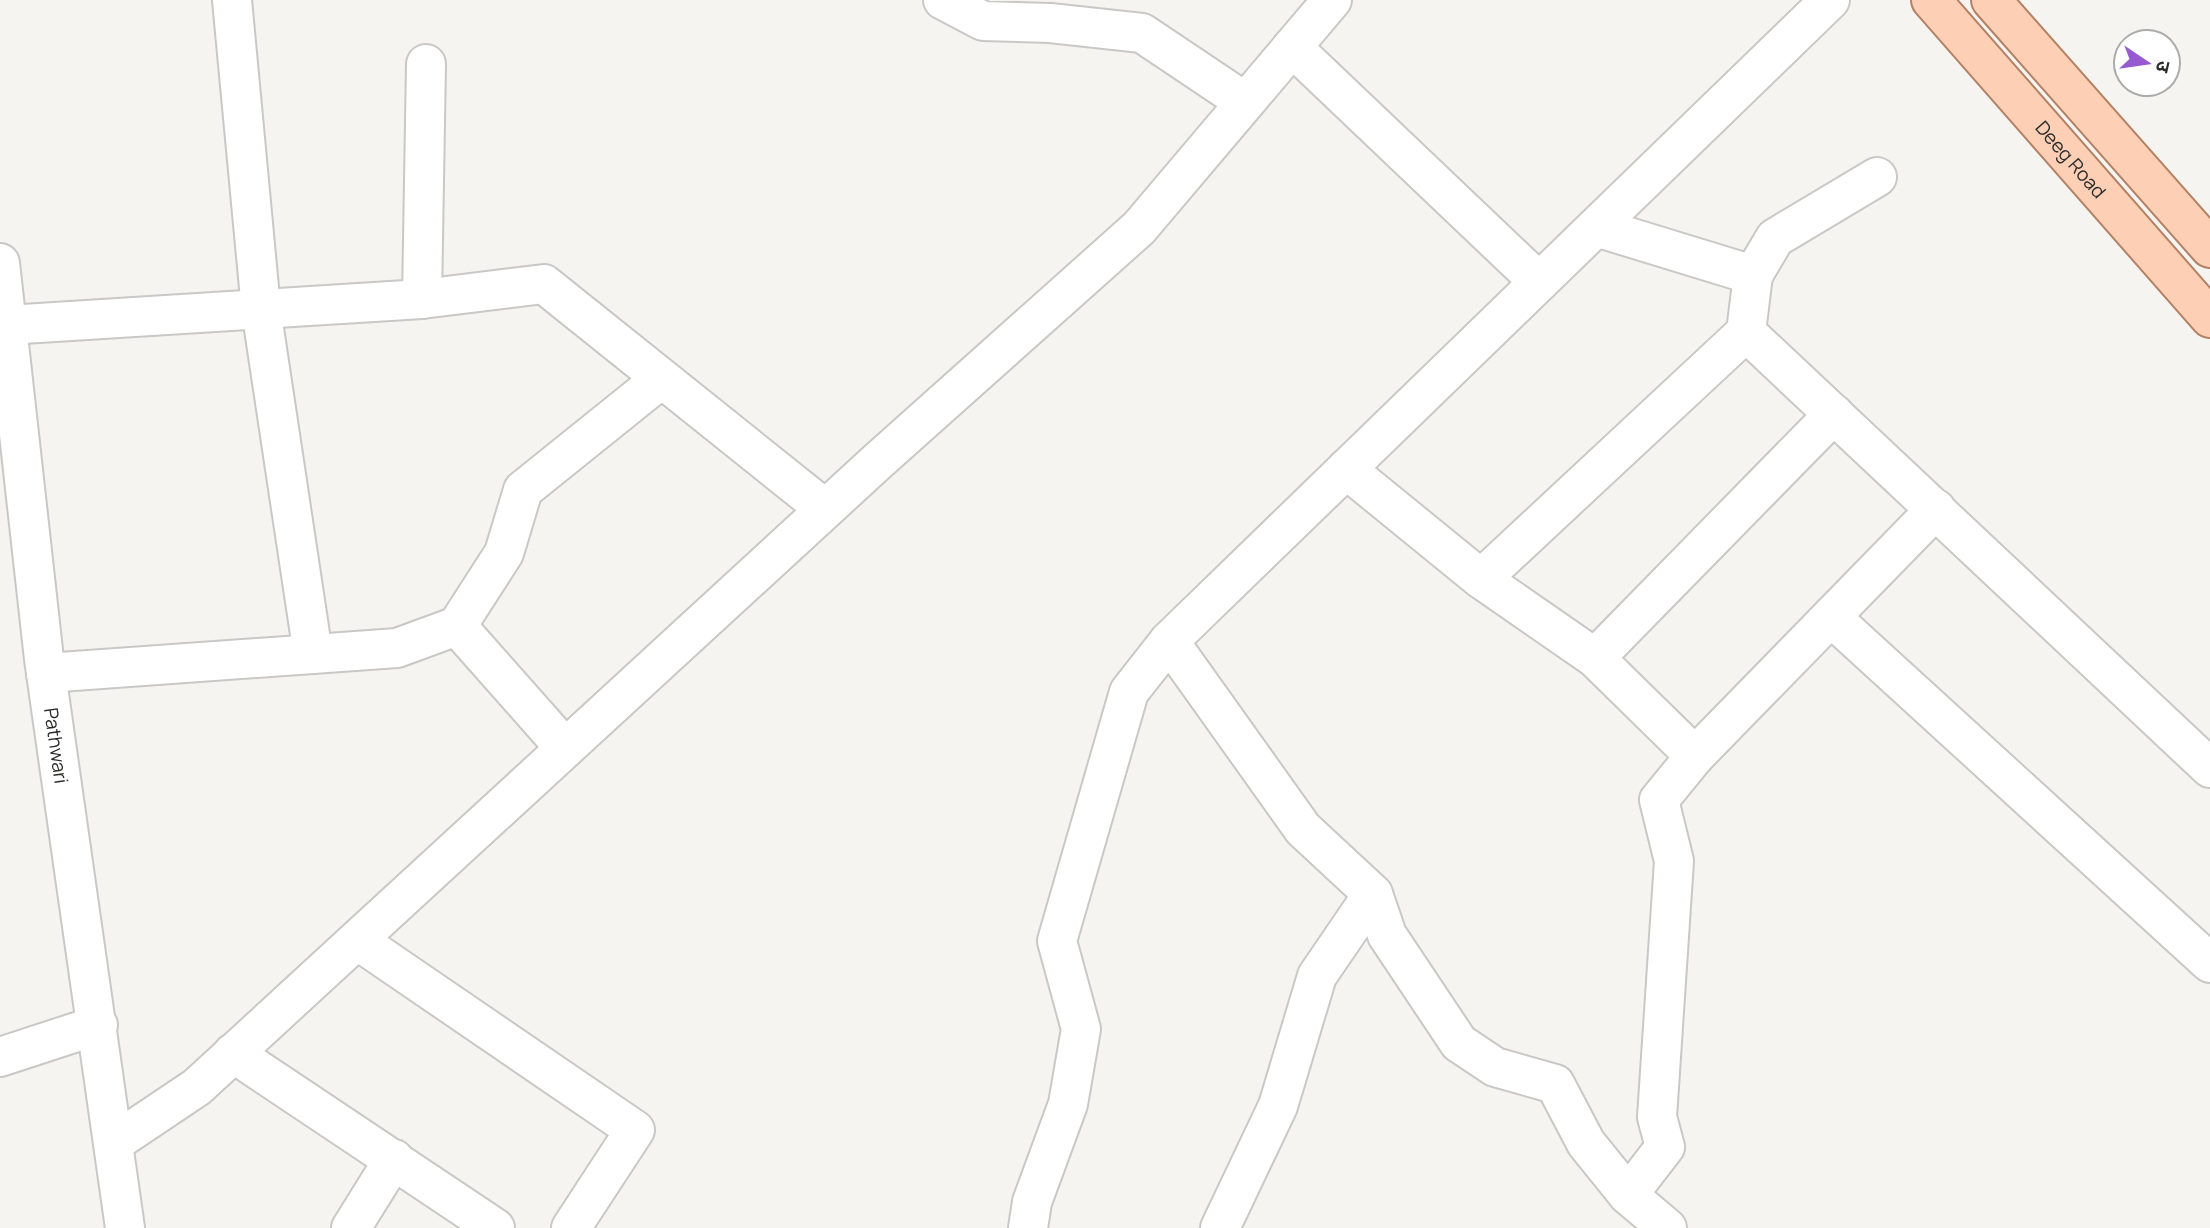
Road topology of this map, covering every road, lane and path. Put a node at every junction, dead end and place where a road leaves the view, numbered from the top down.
1 (232, 0) edge
2 (943, 0) edge
3 (1332, 0) edge
4 (1830, 0) edge
5 (1931, 0) edge
6 (1991, 0) edge
7 (1292, 47) junction
8 (426, 64) dead end
9 (1245, 102) junction
10 (1877, 177) dead end
11 (1596, 227) junction
12 (2210, 248) edge
13 (0, 263) edge
14 (1753, 275) junction
15 (1539, 282) junction
16 (422, 299) junction
17 (261, 309) junction
18 (2210, 318) edge
19 (7, 325) junction
20 (1746, 332) junction
21 (661, 379) junction
22 (1834, 414) junction
23 (1346, 469) junction
24 (825, 509) junction
25 (1936, 509) junction
26 (1482, 579) junction
27 (1830, 617) junction
28 (457, 626) junction
29 (1169, 641) junction
30 (313, 653) junction
31 (1595, 658) junction
32 (46, 673) junction
33 (565, 748) junction
34 (1695, 756) junction
35 (2210, 768) edge
36 (1373, 894) junction
37 (357, 940) junction
38 (2210, 963) edge
39 (98, 1025) junction
40 (233, 1053) junction
41 (0, 1057) edge
42 (115, 1142) junction
43 (394, 1159) junction
44 (1628, 1195) junction
45 (125, 1228) edge
46 (351, 1228) edge
47 (495, 1228) edge
48 (570, 1228) edge
49 (1028, 1228) edge
50 (1220, 1228) edge
51 (1667, 1228) edge

1 - 17 street
2 - 9 street
3 - 7 street
4 - 11 street
5 - 18 main road, Deeg Road
6 - 12 main road
7 - 9 street
7 - 15 street
8 - 16 street
9 - 24 street
10 - 14 street
11 - 14 street
11 - 15 street
13 - 19 street, Pathwari
14 - 20 street
15 - 23 street
16 - 17 street
16 - 21 street
17 - 19 street
17 - 30 street
19 - 32 street, Pathwari
20 - 22 street
20 - 26 street
21 - 24 street
21 - 28 street
22 - 25 street
22 - 31 street
23 - 26 street
23 - 29 street
24 - 33 street
25 - 27 street
25 - 35 street
26 - 31 street
27 - 34 street
27 - 38 street
28 - 30 street
28 - 33 street
29 - 36 street
29 - 49 street
30 - 32 street
31 - 34 street
32 - 39 street, Pathwari
33 - 37 street
34 - 44 street
36 - 44 street
36 - 50 street
37 - 40 street
37 - 48 street
39 - 41 street
39 - 42 street, Pathwari
40 - 42 street
40 - 43 street
42 - 45 street, Pathwari
43 - 46 street
43 - 47 street
44 - 51 street

